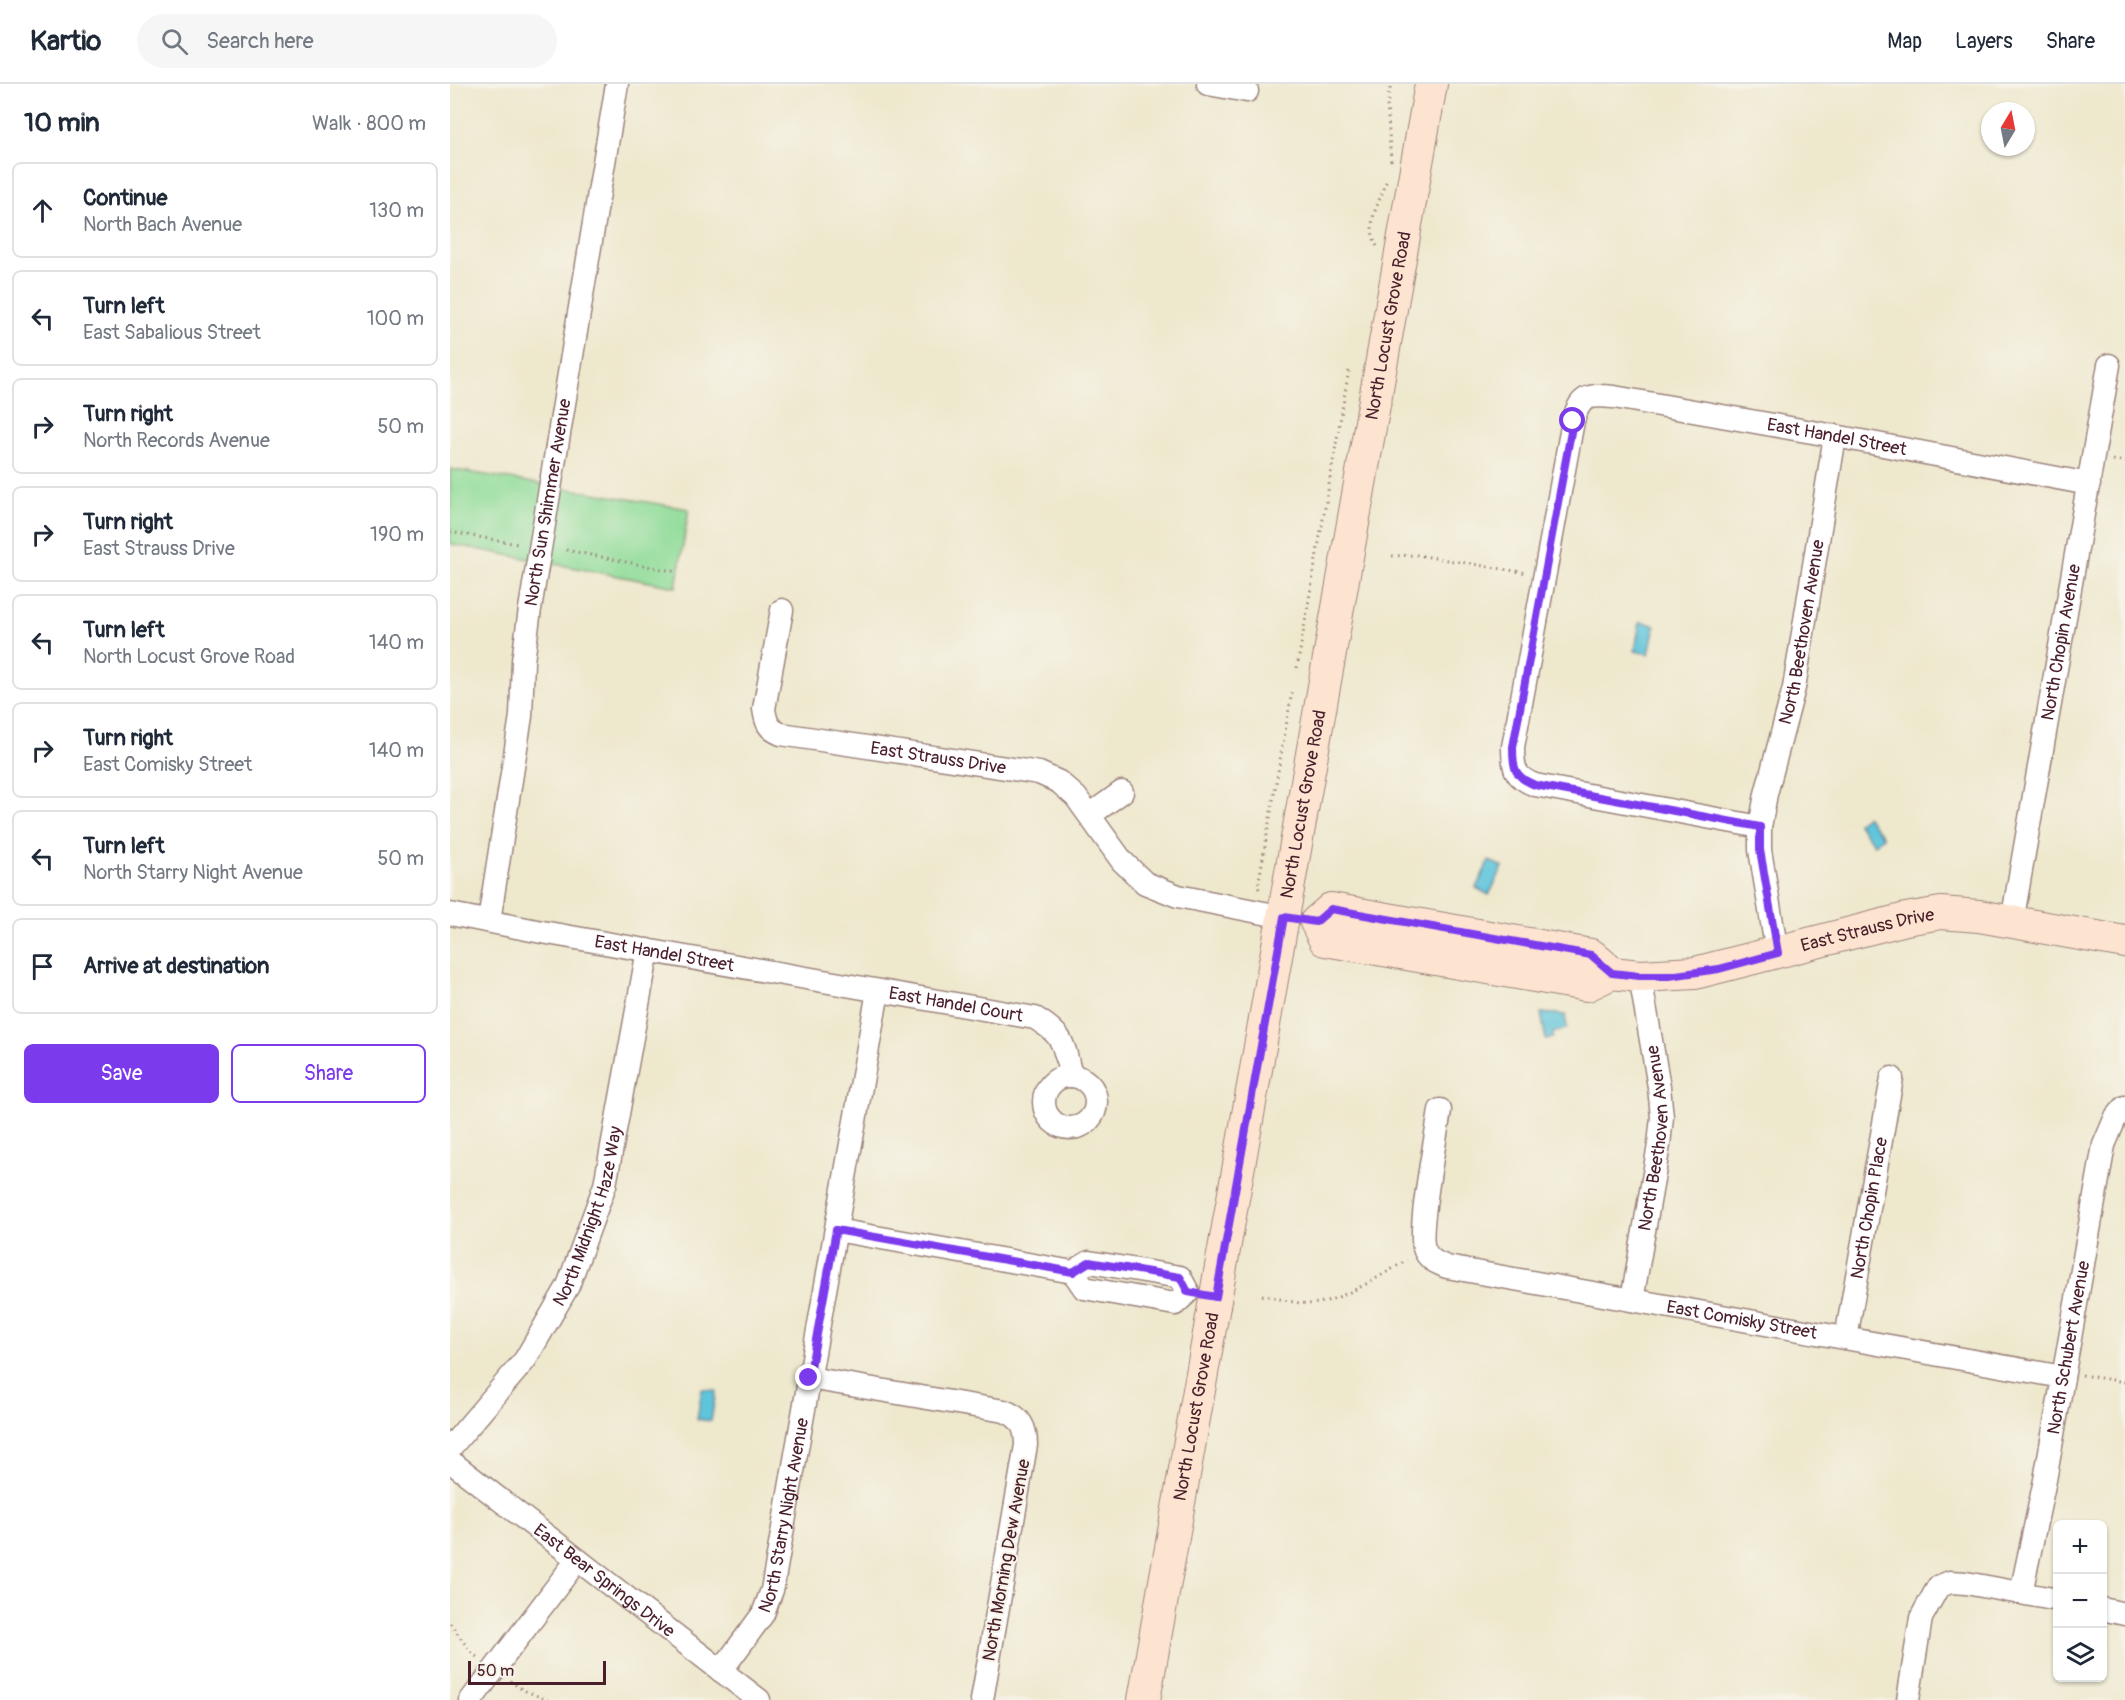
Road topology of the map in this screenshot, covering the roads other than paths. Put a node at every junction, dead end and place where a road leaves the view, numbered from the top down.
1 (617, 84) edge
2 (1208, 84) edge
3 (1431, 84) edge
4 (1247, 91) dead end
5 (2109, 365) dead end
6 (1835, 436) junction
7 (2089, 484) junction
8 (782, 610) dead end
9 (1122, 792) dead end
10 (1090, 815) junction
11 (1760, 827) junction
12 (450, 914) edge
13 (1284, 917) junction
14 (489, 921) junction
15 (2012, 922) junction
16 (2125, 942) edge
17 (648, 950) junction
18 (1778, 953) junction
19 (1626, 975) junction
20 (878, 991) junction
21 (1071, 1076) dead end
22 (1892, 1078) dead end
23 (2125, 1107) edge
24 (1440, 1110) dead end
25 (836, 1230) junction
26 (1202, 1294) junction
27 (1632, 1300) junction
28 (1846, 1338) junction
29 (2069, 1375) junction
30 (809, 1378) junction
31 (450, 1448) edge
32 (450, 1461) edge
33 (578, 1560) junction
34 (2021, 1593) junction
35 (2053, 1599) edge
36 (2107, 1610) edge
37 (2125, 1614) edge
38 (721, 1671) junction
39 (471, 1700) edge
40 (759, 1700) edge
41 (982, 1700) edge
42 (1144, 1700) edge
43 (1908, 1700) edge

1 - 14 street, North Sun Shimmer Avenue
2 - 4 street
3 - 13 main road, North Locust Grove Road
5 - 7 street, North Chopin Avenue
6 - 7 street, East Handel Street
6 - 11 street, North Beethoven Avenue
6 - 11 street, East Handel Street
7 - 15 street, North Chopin Avenue
8 - 10 street, East Strauss Drive
9 - 10 street
10 - 13 street, East Strauss Drive
11 - 18 street, North Beethoven Avenue
12 - 14 street, East Handel Street
13 - 19 main road, East Strauss Drive
13 - 26 main road, North Locust Grove Road
14 - 17 street, East Handel Street
15 - 16 main road, East Strauss Drive
15 - 18 main road, East Strauss Drive
17 - 20 street, East Handel Street
17 - 31 street, North Midnight Haze Way
18 - 19 main road, East Strauss Drive
19 - 27 street, North Beethoven Avenue
20 - 21 street, East Handel Court
20 - 25 street, North Starry Night Avenue
22 - 28 street, North Chopin Place
23 - 29 street, North Schubert Avenue
24 - 27 street, East Comisky Street
25 - 26 street
25 - 30 street, North Starry Night Avenue
26 - 42 main road, North Locust Grove Road
27 - 28 street, East Comisky Street
28 - 29 street, East Comisky Street
29 - 34 street, North Schubert Avenue
30 - 38 street, North Starry Night Avenue
30 - 41 street, North Morning Dew Avenue
32 - 33 street, East Bear Springs Drive
33 - 38 street, East Bear Springs Drive
33 - 39 street
34 - 35 street
34 - 43 street
36 - 37 street
38 - 40 street, East Bear Springs Drive

